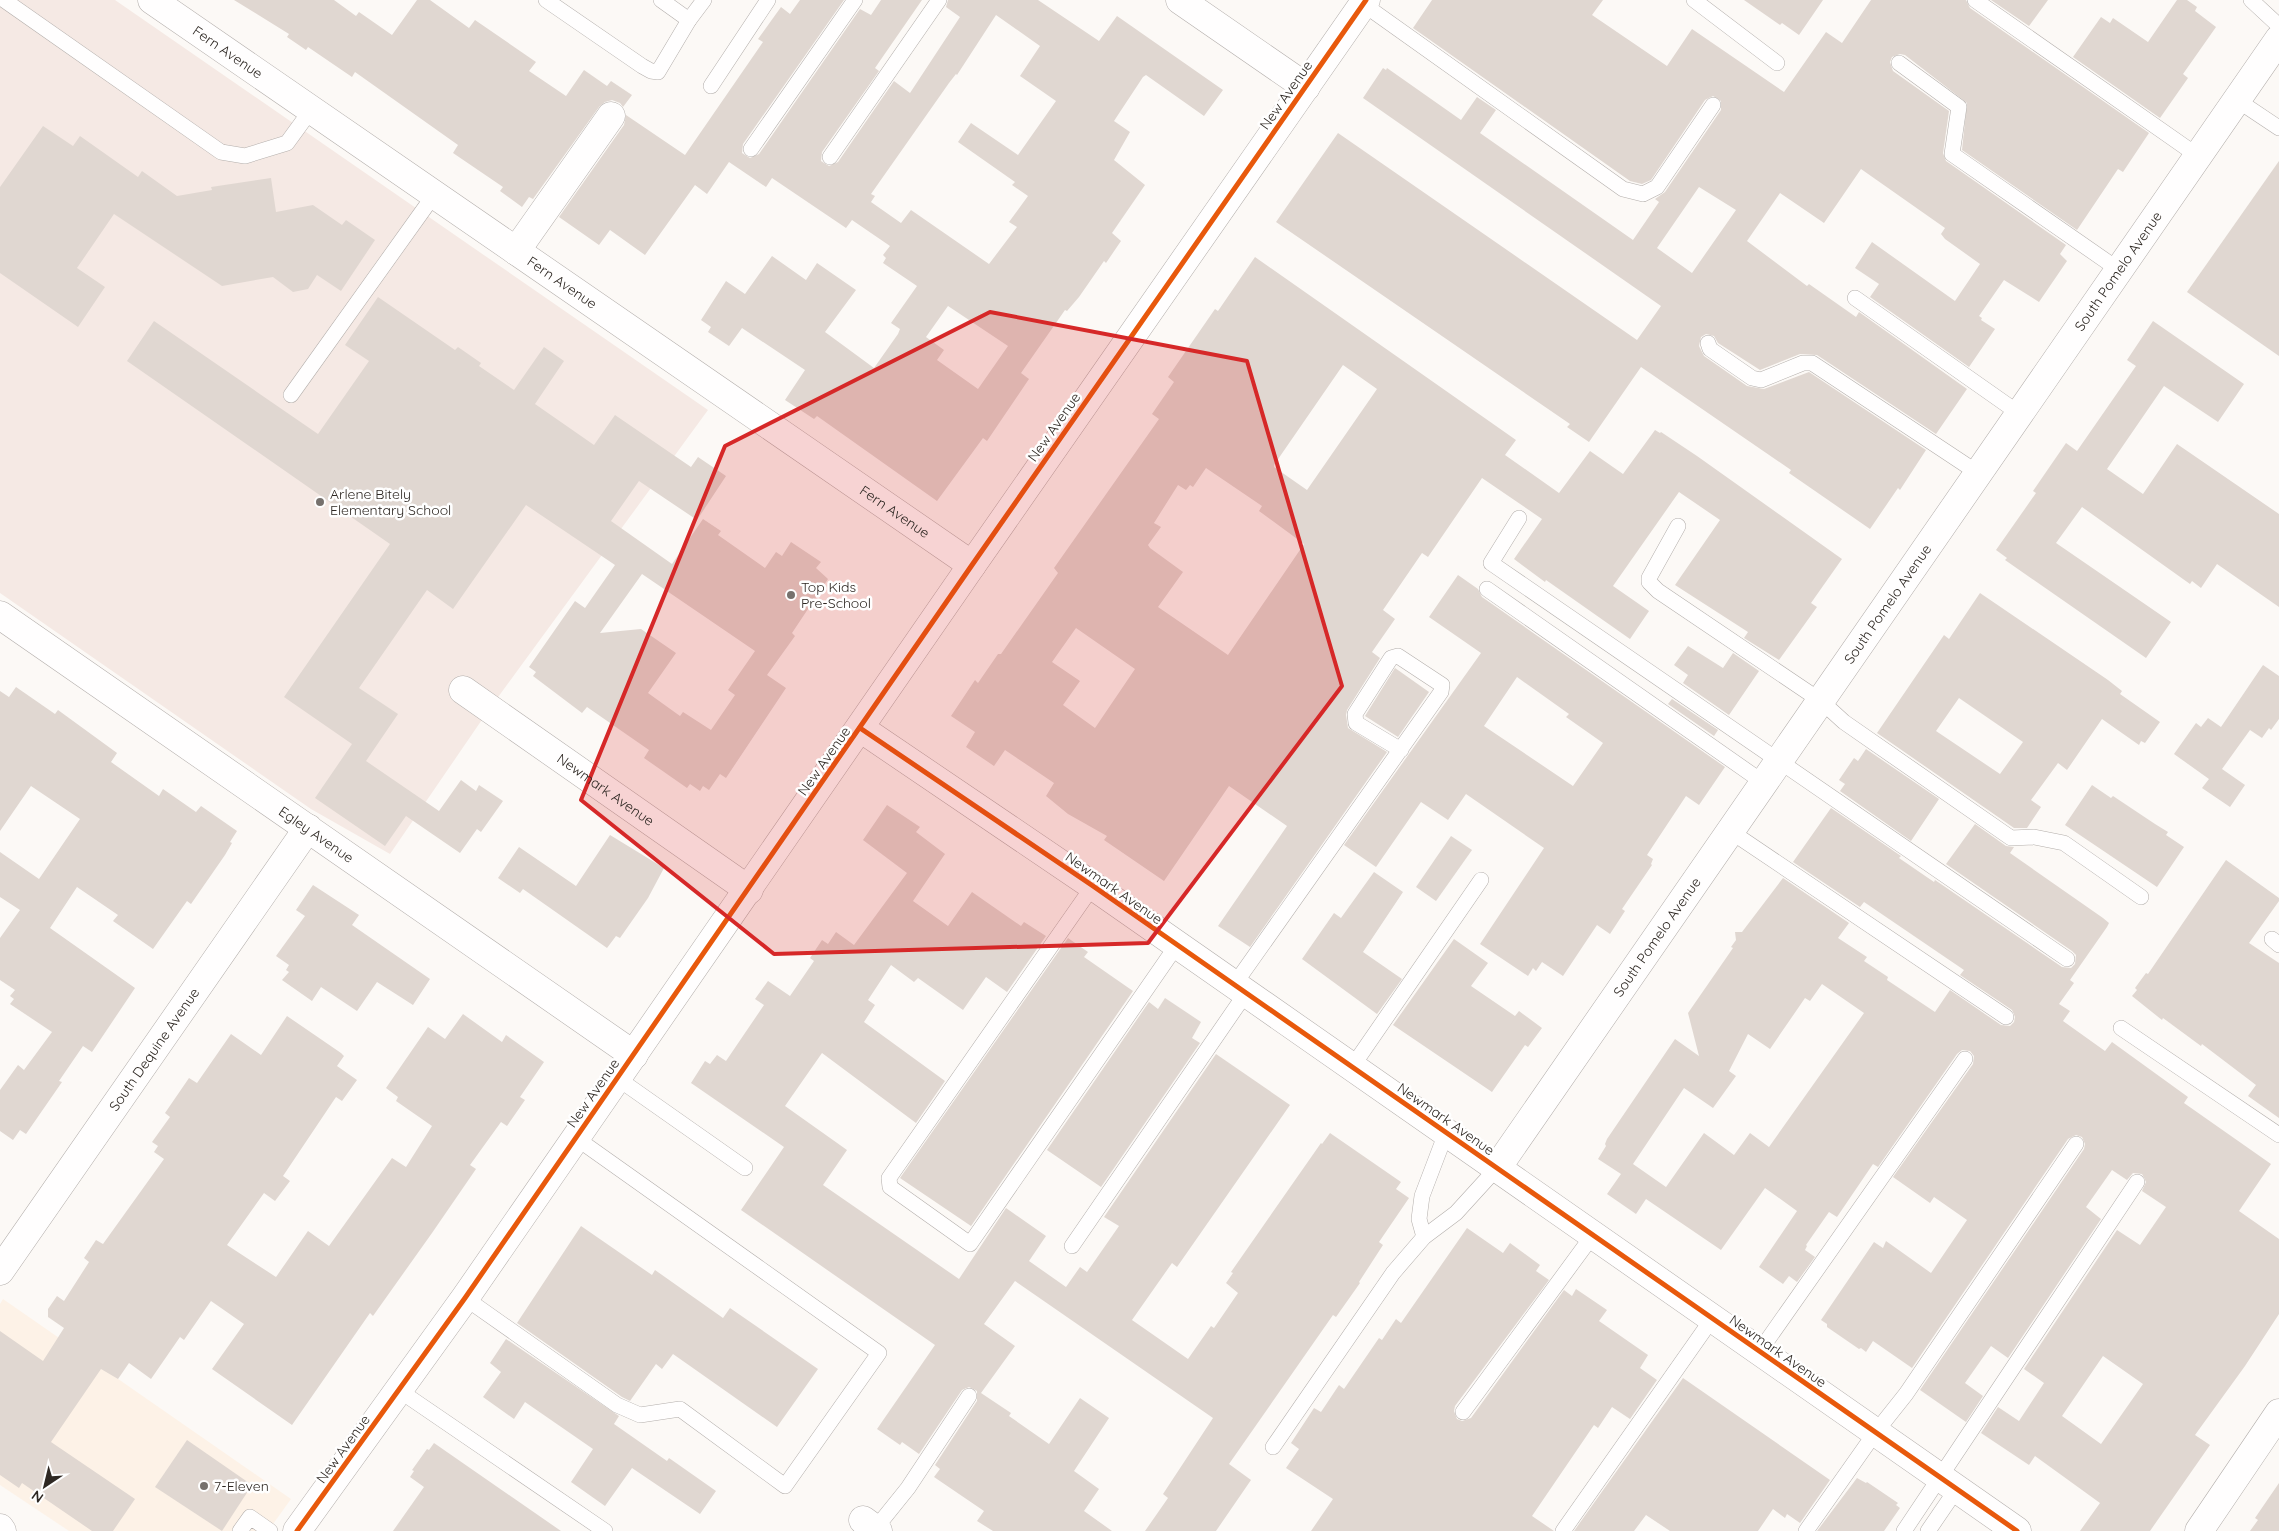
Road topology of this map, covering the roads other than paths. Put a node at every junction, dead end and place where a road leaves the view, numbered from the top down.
1 (4, 0) edge
2 (152, 0) edge
3 (546, 0) edge
4 (661, 0) edge
5 (704, 0) edge
6 (768, 0) edge
7 (855, 0) edge
8 (938, 0) edge
9 (1180, 0) edge
10 (1694, 0) edge
11 (1975, 0) edge
12 (2251, 0) edge
13 (1364, 2) edge
14 (689, 20) junction
15 (2279, 26) edge
16 (2279, 39) edge
17 (1777, 63) dead end
18 (1900, 63) dead end
19 (711, 86) dead end
20 (1306, 87) junction
21 (2237, 100) junction
22 (1713, 105) dead end
23 (311, 110) junction
24 (611, 116) dead end
25 (2279, 128) edge
26 (751, 149) dead end
27 (2198, 156) junction
28 (830, 157) dead end
29 (434, 195) junction
30 (516, 251) junction
31 (2119, 270) junction
32 (1855, 298) dead end
33 (1708, 343) dead end
34 (291, 395) dead end
35 (2020, 414) junction
36 (1978, 473) junction
37 (1519, 518) dead end
38 (1678, 526) dead end
39 (972, 565) junction
40 (1487, 588) dead end
41 (0, 615) edge
42 (463, 690) dead end
43 (1821, 701) junction
44 (860, 728) junction
45 (1401, 750) junction
46 (1772, 772) junction
47 (308, 828) junction
48 (1730, 831) junction
49 (1481, 880) dead end
50 (1093, 886) junction
51 (749, 890) junction
52 (2142, 897) dead end
53 (1177, 945) junction
54 (2066, 959) dead end
55 (1240, 989) junction
56 (2006, 1017) dead end
57 (2121, 1028) dead end
58 (634, 1054) junction
59 (1965, 1059) dead end
60 (1352, 1067) junction
61 (618, 1078) junction
62 (1446, 1133) junction
63 (2279, 1135) edge
64 (576, 1138) junction
65 (2076, 1144) dead end
66 (745, 1168) dead end
67 (1498, 1168) junction
68 (2136, 1182) dead end
69 (1592, 1235) junction
70 (1424, 1237) junction
71 (1072, 1246) dead end
72 (0, 1271) edge
73 (465, 1298) junction
74 (1712, 1319) junction
75 (1759, 1352) junction
76 (400, 1391) junction
77 (969, 1396) dead end
78 (1463, 1412) dead end
79 (2279, 1413) edge
80 (1875, 1433) junction
81 (1273, 1448) dead end
82 (1948, 1484) junction
83 (872, 1527) edge
84 (240, 1531) edge
85 (270, 1531) edge
86 (296, 1531) edge
87 (605, 1531) edge
88 (1563, 1531) edge
89 (1806, 1531) edge
90 (1904, 1531) edge
91 (1928, 1531) edge
92 (2018, 1531) edge
93 (2198, 1531) edge

1 - 23 lane
2 - 23 street, Fern Avenue
3 - 14 lane
4 - 14 lane
5 - 14 lane
6 - 19 lane
7 - 26 lane
8 - 28 lane
9 - 20 street
10 - 17 lane
11 - 27 lane
12 - 15 lane
13 - 20 street, New Avenue
13 - 22 lane
16 - 21 street, South Pomelo Avenue
18 - 31 lane
20 - 39 street, New Avenue
21 - 25 lane
21 - 27 street, South Pomelo Avenue
23 - 29 street, Fern Avenue
24 - 30 street
27 - 31 street, South Pomelo Avenue
29 - 30 street, Fern Avenue
29 - 34 lane
30 - 39 street, Fern Avenue
31 - 35 street, South Pomelo Avenue
32 - 35 lane
33 - 36 lane
35 - 36 street, South Pomelo Avenue
36 - 43 street, South Pomelo Avenue
37 - 46 lane
38 - 43 lane
39 - 44 street, New Avenue
40 - 46 lane
41 - 47 street, Egley Avenue
42 - 51 street, Newmark Avenue
43 - 46 street, South Pomelo Avenue
43 - 52 lane
44 - 50 street, Newmark Avenue
44 - 51 street, New Avenue
45 - 45 lane
45 - 55 lane
46 - 48 street, South Pomelo Avenue
46 - 54 lane
47 - 58 street, Egley Avenue
47 - 72 street, South Dequine Avenue
48 - 56 lane
48 - 67 street, South Pomelo Avenue
49 - 60 lane
50 - 53 street, Newmark Avenue
50 - 53 lane
51 - 58 street, New Avenue
53 - 55 street, Newmark Avenue
55 - 60 street, Newmark Avenue
55 - 71 lane
57 - 63 lane
58 - 61 street, New Avenue
59 - 75 lane
60 - 62 street, Newmark Avenue
61 - 64 street, New Avenue
61 - 66 lane
62 - 67 street, Newmark Avenue
62 - 70 lane
64 - 73 street, New Avenue
64 - 73 lane
65 - 80 lane
67 - 69 street, Newmark Avenue
67 - 70 lane
68 - 82 lane
69 - 74 street, Newmark Avenue
69 - 78 lane
70 - 81 lane
73 - 76 street, New Avenue
74 - 75 street, Newmark Avenue
74 - 88 lane
75 - 80 street, Newmark Avenue
76 - 86 street, New Avenue
76 - 87 lane
77 - 83 lane
79 - 93 street
80 - 82 street, Newmark Avenue
80 - 89 lane
82 - 90 lane
82 - 91 lane
82 - 92 street, Newmark Avenue
84 - 85 lane

